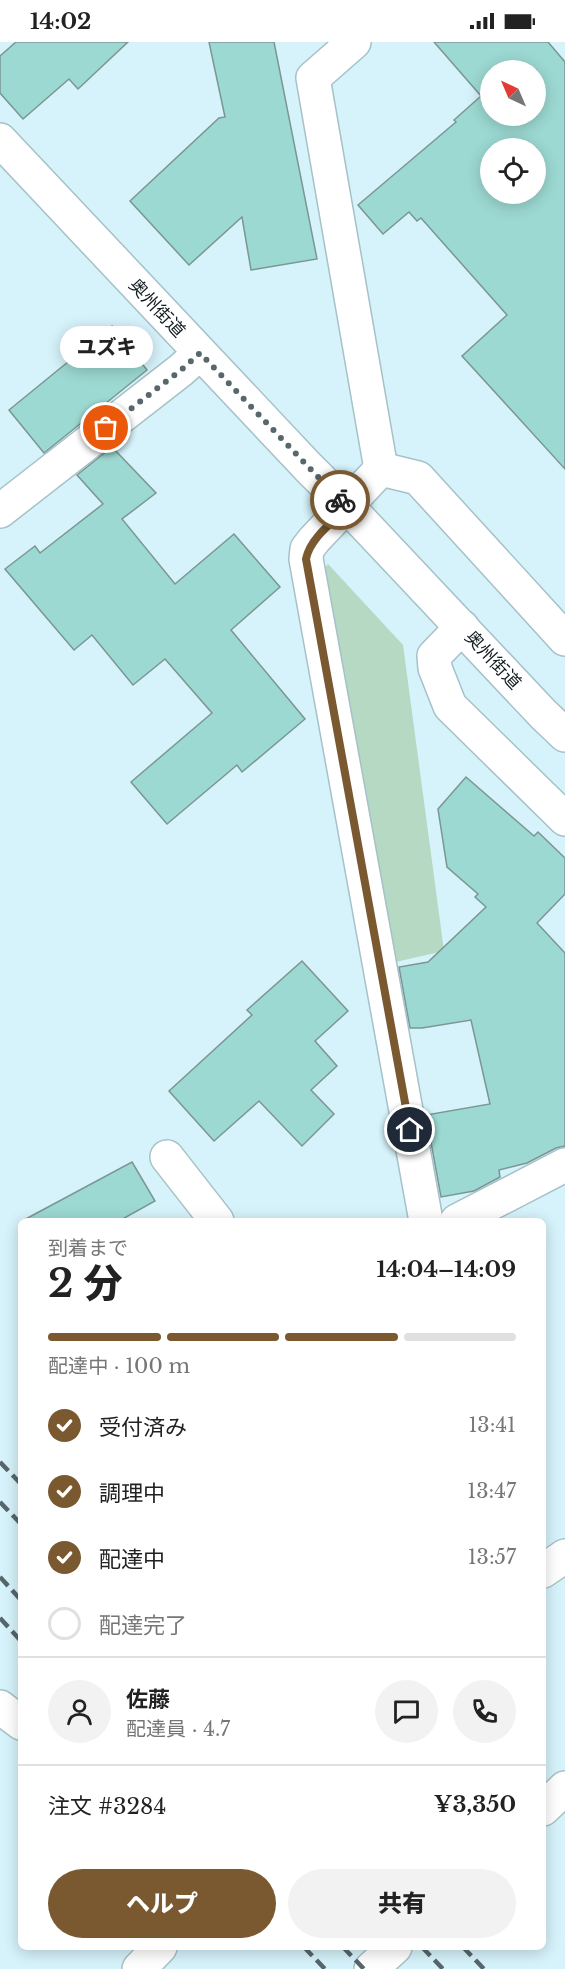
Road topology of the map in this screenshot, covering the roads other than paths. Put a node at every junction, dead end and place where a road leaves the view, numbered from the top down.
1 (339, 48) edge
2 (0, 140) edge
3 (200, 353) junction
4 (381, 469) junction
5 (348, 507) junction
6 (0, 511) edge
7 (462, 627) junction
8 (562, 629) edge
9 (565, 735) edge
10 (565, 819) edge
11 (167, 1157) dead end
12 (565, 1165) edge
13 (215, 1218) edge
14 (425, 1218) edge
15 (463, 1218) edge
16 (565, 1556) edge
17 (546, 1569) edge
18 (0, 1707) edge
19 (18, 1721) edge
20 (565, 1788) edge
21 (546, 1806) edge
22 (157, 1950) edge
23 (392, 1950) edge
24 (139, 1969) edge
25 (371, 1969) edge

1 - 4 main road
2 - 3 main road, 奥州街道
3 - 5 main road, 奥州街道
3 - 6 main road
4 - 5 main road
4 - 8 main road
5 - 7 main road, 奥州街道
5 - 14 main road
7 - 9 main road, 奥州街道
7 - 10 main road
11 - 13 main road
12 - 15 main road
16 - 17 main road
18 - 19 main road
20 - 21 main road
22 - 24 main road
23 - 25 main road

